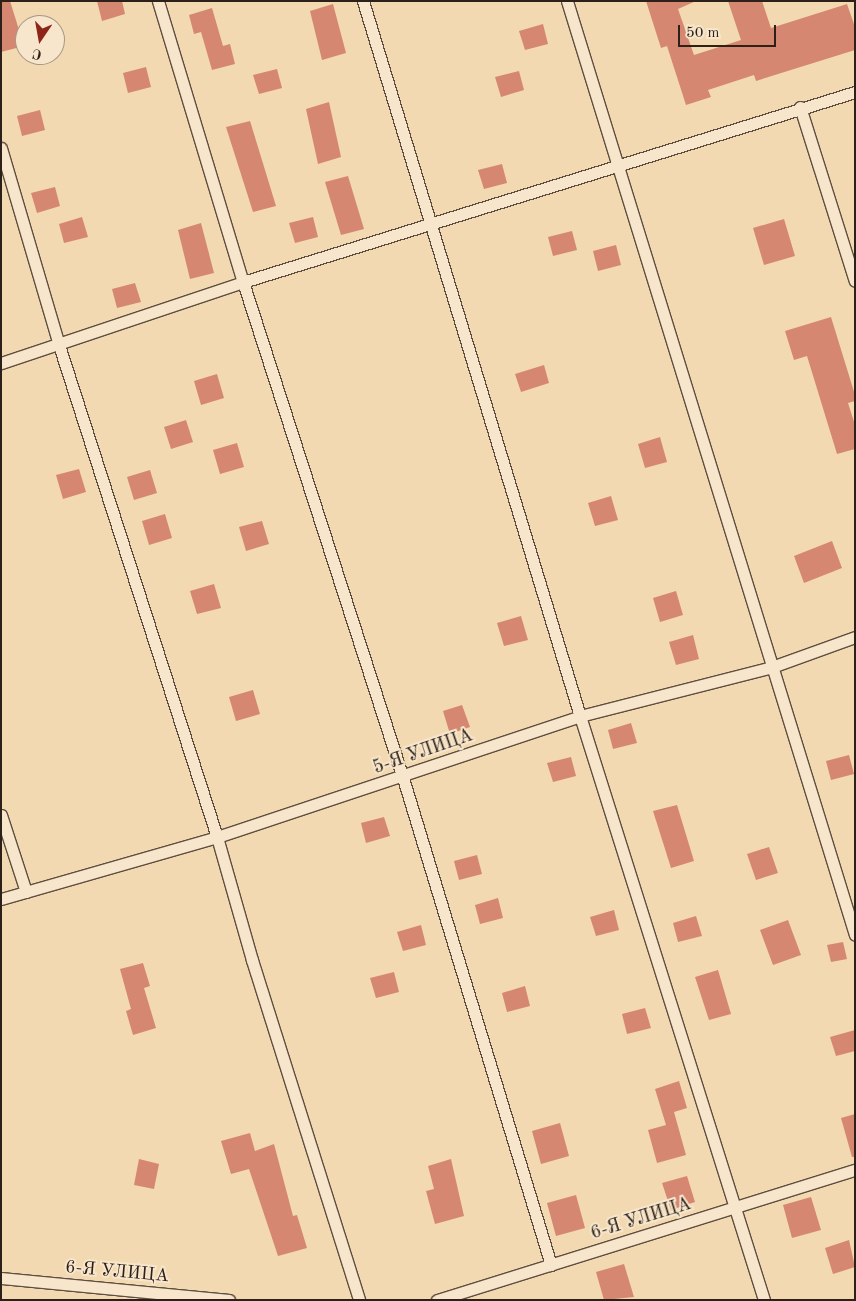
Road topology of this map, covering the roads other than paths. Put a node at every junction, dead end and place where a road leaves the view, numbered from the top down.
1 (158, 1) edge
2 (363, 1) edge
3 (568, 1) edge
4 (855, 92) edge
5 (800, 107) junction
6 (1, 148) edge
7 (617, 167) junction
8 (430, 225) junction
9 (855, 281) edge
10 (243, 282) junction
11 (58, 342) junction
12 (1, 363) edge
13 (855, 637) edge
14 (770, 668) junction
15 (580, 716) junction
16 (403, 778) junction
17 (1, 815) edge
18 (217, 837) junction
19 (26, 892) junction
20 (1, 899) edge
21 (855, 934) edge
22 (855, 1170) edge
23 (737, 1209) junction
24 (551, 1265) junction
25 (1, 1278) edge
26 (229, 1300) edge
27 (359, 1300) edge
28 (437, 1300) edge
29 (764, 1300) edge

1 - 10 street
2 - 8 street
3 - 7 street
4 - 5 street
5 - 7 street
5 - 9 street
6 - 11 street
7 - 8 street
7 - 14 street
8 - 10 street
8 - 15 street
10 - 11 street
10 - 16 street
11 - 12 street
11 - 18 street
13 - 14 street, 5-Я УЛИЦА
14 - 15 street, 5-Я УЛИЦА
14 - 21 street
15 - 16 street, 5-Я УЛИЦА
15 - 23 street
16 - 18 street, 5-Я УЛИЦА
16 - 24 street
17 - 19 street
18 - 19 street, 5-Я УЛИЦА
18 - 27 street
19 - 20 street, 5-Я УЛИЦА
22 - 23 street, 6-Я УЛИЦА
23 - 24 street, 6-Я УЛИЦА
23 - 29 street
24 - 28 street, 6-Я УЛИЦА
25 - 26 street, 6-Я УЛИЦА

